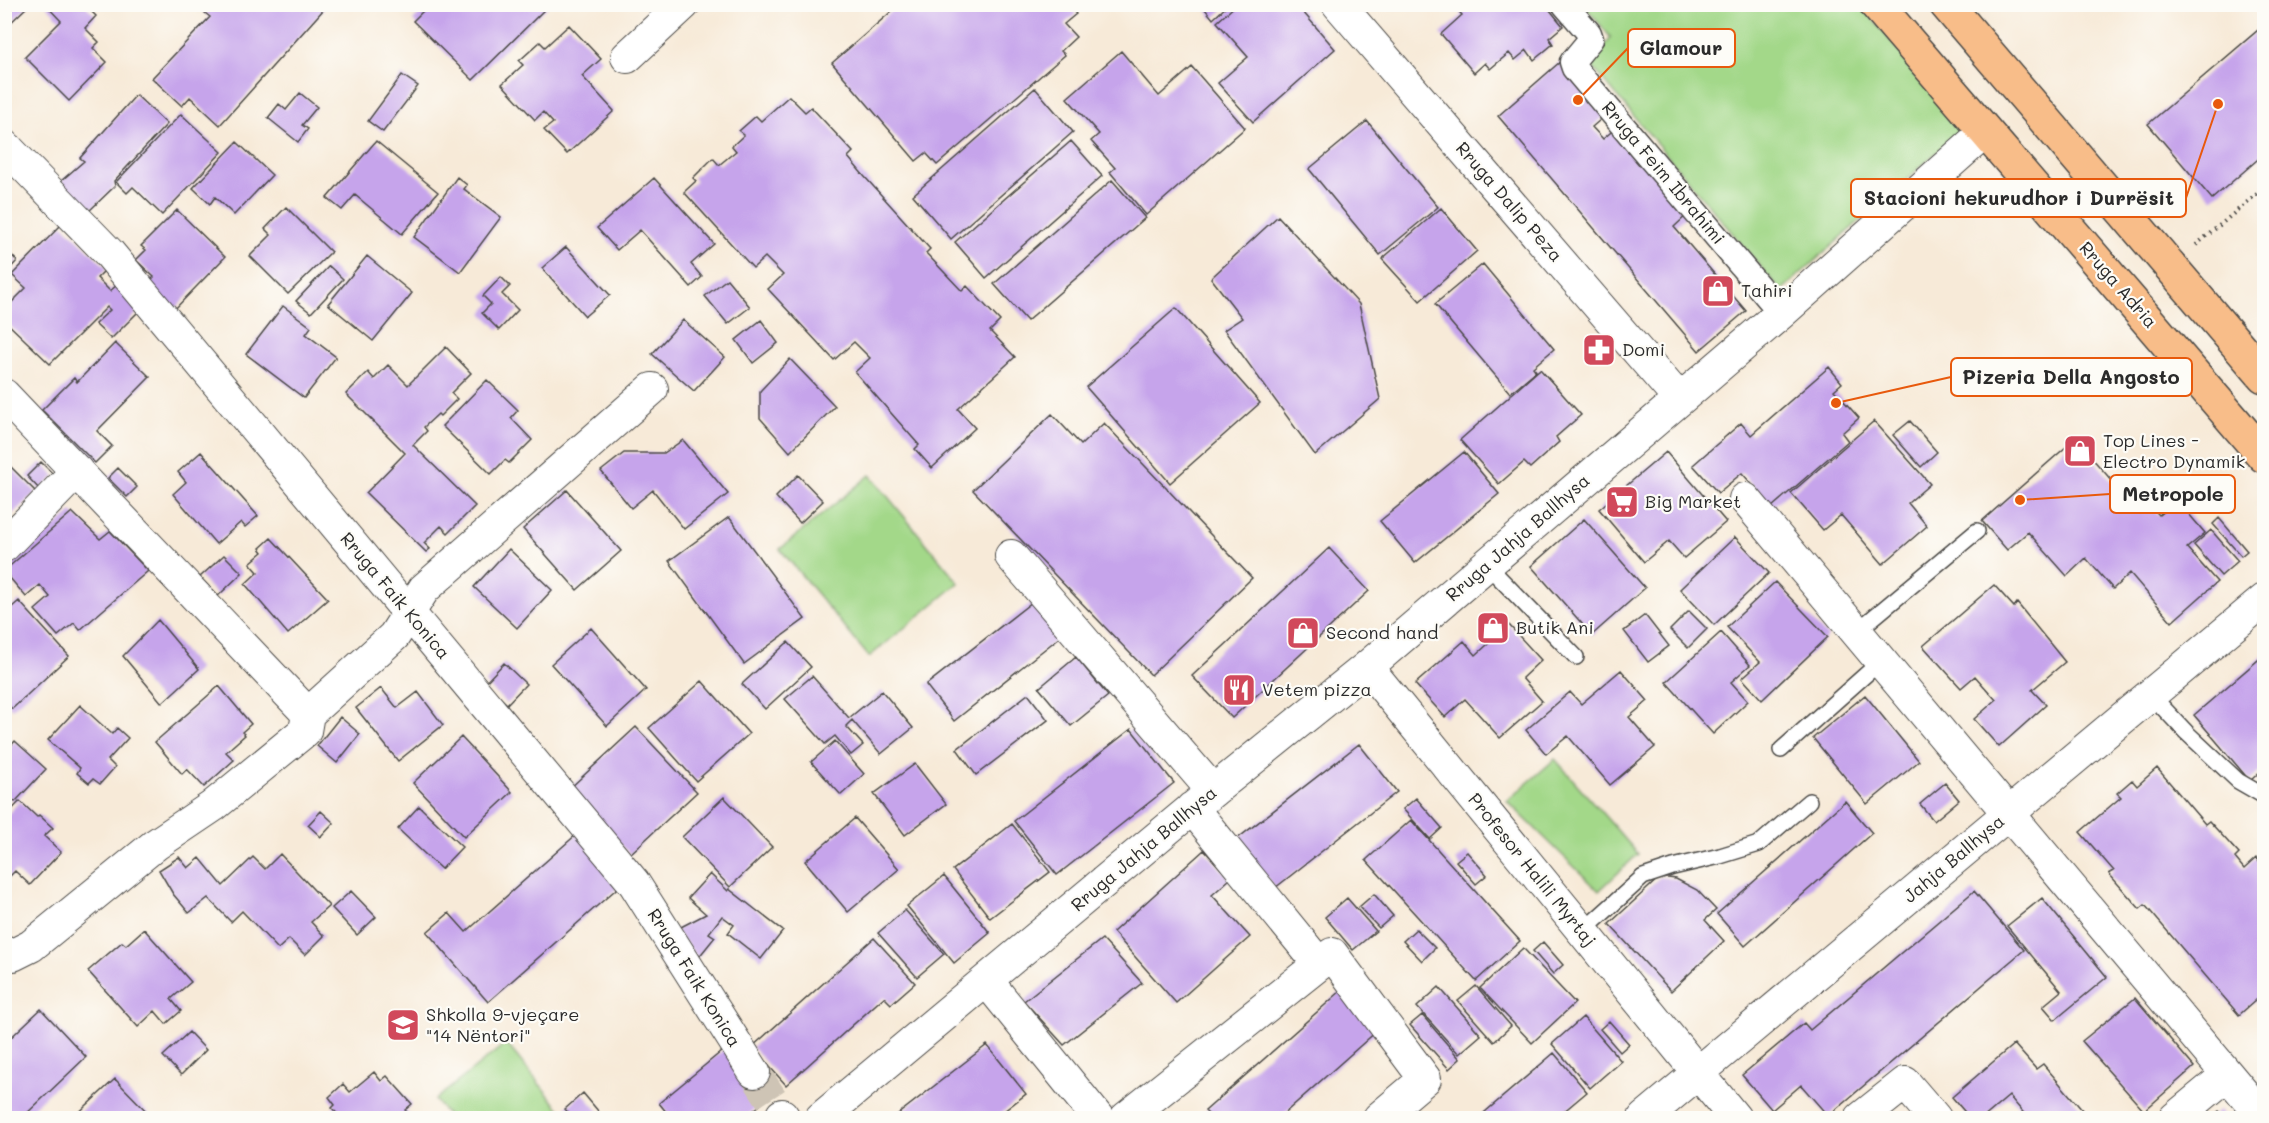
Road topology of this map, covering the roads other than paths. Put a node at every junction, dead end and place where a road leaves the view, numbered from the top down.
1 (684, 4) edge
2 (1338, 4) edge
3 (1564, 4) edge
4 (1876, 4) edge
5 (1946, 4) edge
6 (627, 57) dead end
7 (1985, 132) junction
8 (4, 145) edge
9 (1781, 313) junction
10 (2265, 376) edge
11 (652, 389) dead end
12 (4, 395) edge
13 (1679, 399) junction
14 (2265, 456) edge
15 (77, 471) junction
16 (1745, 499) dead end
17 (1977, 531) dead end
18 (4, 546) edge
19 (1011, 556) dead end
20 (1486, 564) junction
21 (2265, 600) edge
22 (408, 612) junction
23 (1856, 632) junction
24 (1576, 657) dead end
25 (1881, 661) junction
26 (1367, 667) junction
27 (2151, 694) junction
28 (308, 714) junction
29 (1781, 750) dead end
30 (2265, 796) edge
31 (1203, 799) junction
32 (1809, 801) dead end
33 (2008, 813) junction
34 (1582, 932) junction
35 (4, 951) edge
36 (1319, 964) junction
37 (987, 981) junction
38 (754, 1072) tunnel mouth
39 (1698, 1073) junction
40 (2227, 1075) junction
41 (821, 1119) edge
42 (1098, 1119) edge
43 (1126, 1119) edge
44 (1379, 1119) edge
45 (1644, 1119) edge
46 (1735, 1119) edge
47 (1861, 1119) edge
48 (1935, 1119) edge
49 (2175, 1119) edge
50 (2264, 1119) edge

1 - 6 street
2 - 13 street, Rruga Dalip Peza
3 - 9 street, Rruga Feim Ibrahimi
4 - 7 main road, Rruga Adria
5 - 10 main road
7 - 9 street, Rruga Jahja Ballhysa
7 - 14 main road, Rruga Adria
8 - 22 street, Rruga Faik Konica
9 - 13 street, Rruga Jahja Ballhysa
11 - 22 street
12 - 15 street
13 - 20 street, Rruga Jahja Ballhysa
15 - 18 street
15 - 28 street
16 - 23 street
17 - 23 lane
19 - 31 street
20 - 24 lane
20 - 26 street, Rruga Jahja Ballhysa
21 - 27 street, Jahja Ballhysa
22 - 28 street
22 - 38 street, Rruga Faik Konica
23 - 25 street
25 - 29 lane
25 - 33 street
26 - 31 street, Rruga Jahja Ballhysa
26 - 34 street, Profesor Halili Myrtaj
27 - 30 lane
27 - 33 street, Jahja Ballhysa
28 - 35 street
31 - 36 street
31 - 37 street, Rruga Jahja Ballhysa
32 - 34 lane
33 - 39 street, Jahja Ballhysa
33 - 40 street
34 - 39 street, Profesor Halili Myrtaj
36 - 43 street
36 - 44 street
37 - 41 street, Rruga Jahja Ballhysa
37 - 42 street
39 - 45 street, Jahja Ballhysa
39 - 46 street, Profesor Halili Myrtaj
40 - 49 street
40 - 50 street
47 - 48 street

